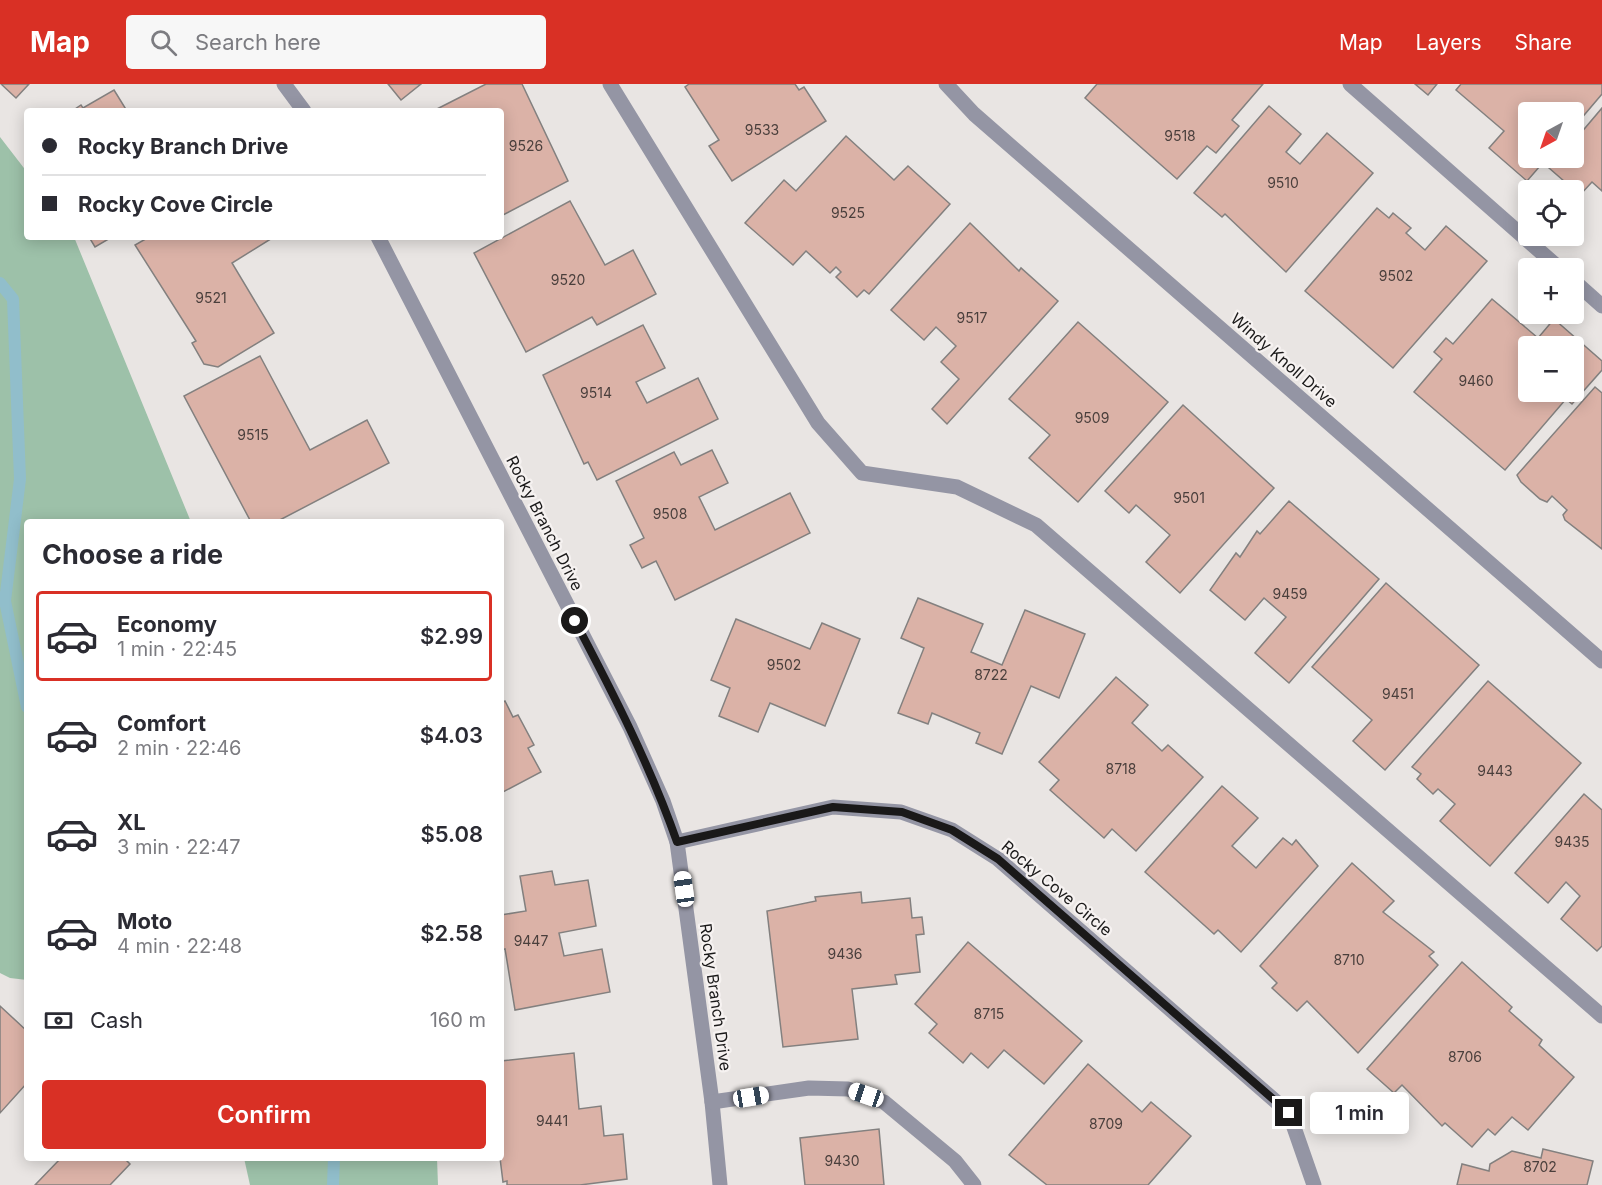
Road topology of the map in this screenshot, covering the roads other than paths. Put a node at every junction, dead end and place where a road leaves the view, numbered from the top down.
1 (284, 84) edge
2 (610, 84) edge
3 (946, 84) edge
4 (1350, 84) edge
5 (302, 108) edge
6 (380, 240) edge
7 (1548, 258) edge
8 (1584, 290) edge
9 (1602, 306) edge
10 (1602, 661) edge
11 (677, 842) junction
12 (1602, 1016) edge
13 (712, 1102) junction
14 (720, 1185) edge
15 (974, 1185) edge
16 (1314, 1185) edge

1 - 5 street
2 - 12 street
3 - 10 street, Windy Knoll Drive
4 - 7 street
6 - 11 street, Rocky Branch Drive
8 - 9 street
11 - 13 street, Rocky Branch Drive
11 - 16 street, Rocky Cove Circle
13 - 14 street, Rocky Branch Drive
13 - 15 street

